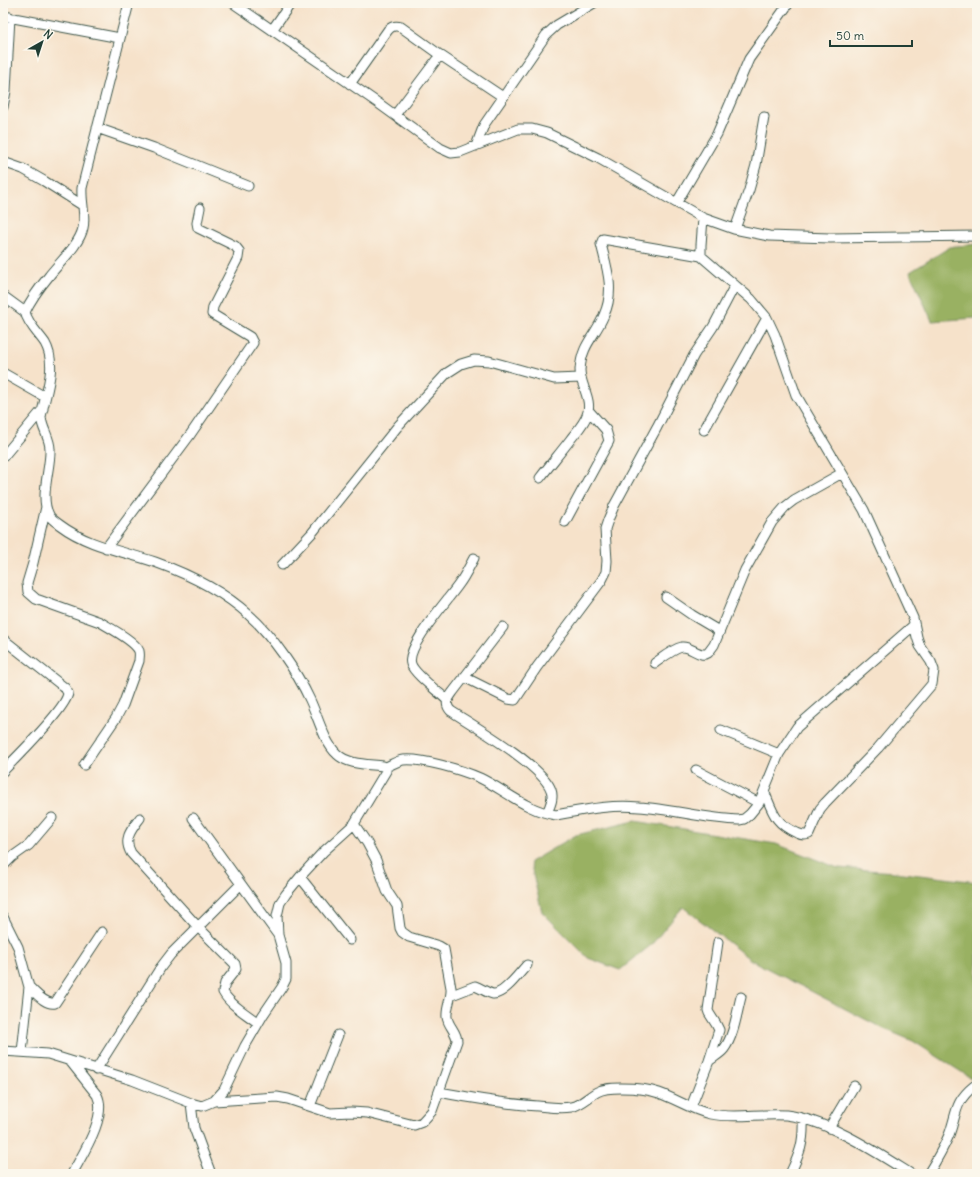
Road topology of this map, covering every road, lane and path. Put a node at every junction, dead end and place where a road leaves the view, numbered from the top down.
1 (130, 3) edge
2 (233, 3) edge
3 (291, 3) edge
4 (594, 3) edge
5 (789, 3) edge
6 (7, 16) edge
7 (272, 30) junction
8 (120, 38) junction
9 (440, 55) junction
10 (350, 84) junction
11 (504, 97) junction
12 (3, 107) edge
13 (395, 115) junction
14 (764, 117) dead end
15 (98, 128) junction
16 (476, 146) junction
17 (3, 162) edge
18 (248, 186) dead end
19 (677, 202) junction
20 (82, 205) junction
21 (200, 208) dead end
22 (703, 218) junction
23 (735, 229) junction
24 (977, 236) edge
25 (701, 256) junction
26 (735, 285) junction
27 (3, 296) edge
28 (25, 312) junction
29 (767, 318) junction
30 (3, 373) edge
31 (581, 378) junction
32 (45, 397) junction
33 (43, 409) junction
34 (588, 411) junction
35 (704, 430) dead end
36 (3, 457) edge
37 (842, 473) junction
38 (540, 478) dead end
39 (46, 506) junction
40 (565, 522) dead end
41 (106, 548) junction
42 (474, 558) dead end
43 (282, 565) dead end
44 (666, 597) dead end
45 (914, 625) junction
46 (503, 627) dead end
47 (719, 631) junction
48 (3, 639) edge
49 (655, 663) dead end
50 (464, 677) junction
51 (447, 700) junction
52 (721, 730) dead end
53 (779, 754) junction
54 (84, 765) dead end
55 (386, 768) junction
56 (696, 770) dead end
57 (3, 771) edge
58 (764, 791) junction
59 (759, 803) junction
60 (548, 814) junction
61 (52, 818) dead end
62 (140, 818) dead end
63 (194, 818) dead end
64 (354, 824) junction
65 (3, 866) edge
66 (300, 877) junction
67 (241, 884) junction
68 (3, 917) edge
69 (198, 927) junction
70 (102, 932) dead end
71 (278, 935) junction
72 (350, 940) dead end
73 (718, 942) dead end
74 (527, 965) dead end
75 (29, 987) junction
76 (452, 995) junction
77 (741, 997) dead end
78 (258, 1023) junction
79 (338, 1035) dead end
80 (3, 1051) edge
81 (22, 1052) junction
82 (70, 1061) junction
83 (709, 1061) junction
84 (96, 1070) junction
85 (854, 1086) dead end
86 (974, 1086) dead end
87 (439, 1092) junction
88 (214, 1101) junction
89 (191, 1103) junction
90 (310, 1106) junction
91 (691, 1107) junction
92 (803, 1119) junction
93 (829, 1128) junction
94 (72, 1174) edge
95 (211, 1174) edge
96 (790, 1174) edge
97 (911, 1174) edge
98 (928, 1174) edge

1 - 8 street
2 - 7 street
3 - 7 street
4 - 11 street
5 - 19 street
6 - 8 street
6 - 12 street
7 - 10 street
8 - 15 street
9 - 10 street
9 - 11 street
9 - 13 street
10 - 13 street
11 - 16 street
13 - 16 street
14 - 23 street
15 - 18 street
15 - 20 street
16 - 19 street
17 - 20 street
19 - 22 street
20 - 28 street
21 - 41 street
22 - 23 street
22 - 25 street
23 - 24 street
25 - 26 street
25 - 31 street
26 - 29 street
26 - 50 street
27 - 28 street
28 - 32 street
29 - 35 street
29 - 37 street
30 - 32 street
31 - 34 street
31 - 43 street
32 - 33 street
33 - 36 street
33 - 39 street
34 - 38 street
34 - 40 street
37 - 45 street
37 - 47 street
39 - 41 street
39 - 54 street
41 - 55 street
42 - 51 street
44 - 47 street
45 - 53 street
45 - 58 street
46 - 50 street
47 - 49 street
48 - 57 street
50 - 51 street
51 - 60 street
52 - 53 street
53 - 58 street
55 - 60 street
55 - 64 street
56 - 59 street
58 - 59 street
59 - 60 street
61 - 65 street
62 - 69 street
63 - 67 street
64 - 66 street
64 - 76 street
66 - 71 street
66 - 72 street
67 - 69 street
67 - 71 street
68 - 75 street
69 - 78 street
69 - 84 street
70 - 75 street
71 - 78 street
73 - 83 street
74 - 76 street
75 - 81 street
76 - 87 street
77 - 83 street
78 - 88 street
79 - 90 street
80 - 81 street
81 - 82 street
82 - 84 street
82 - 94 street
83 - 91 street
84 - 89 street
85 - 93 street
86 - 98 street
87 - 90 street
87 - 91 street
88 - 89 street
88 - 90 street
89 - 95 street
91 - 92 street
92 - 93 street
92 - 96 street
93 - 97 street

